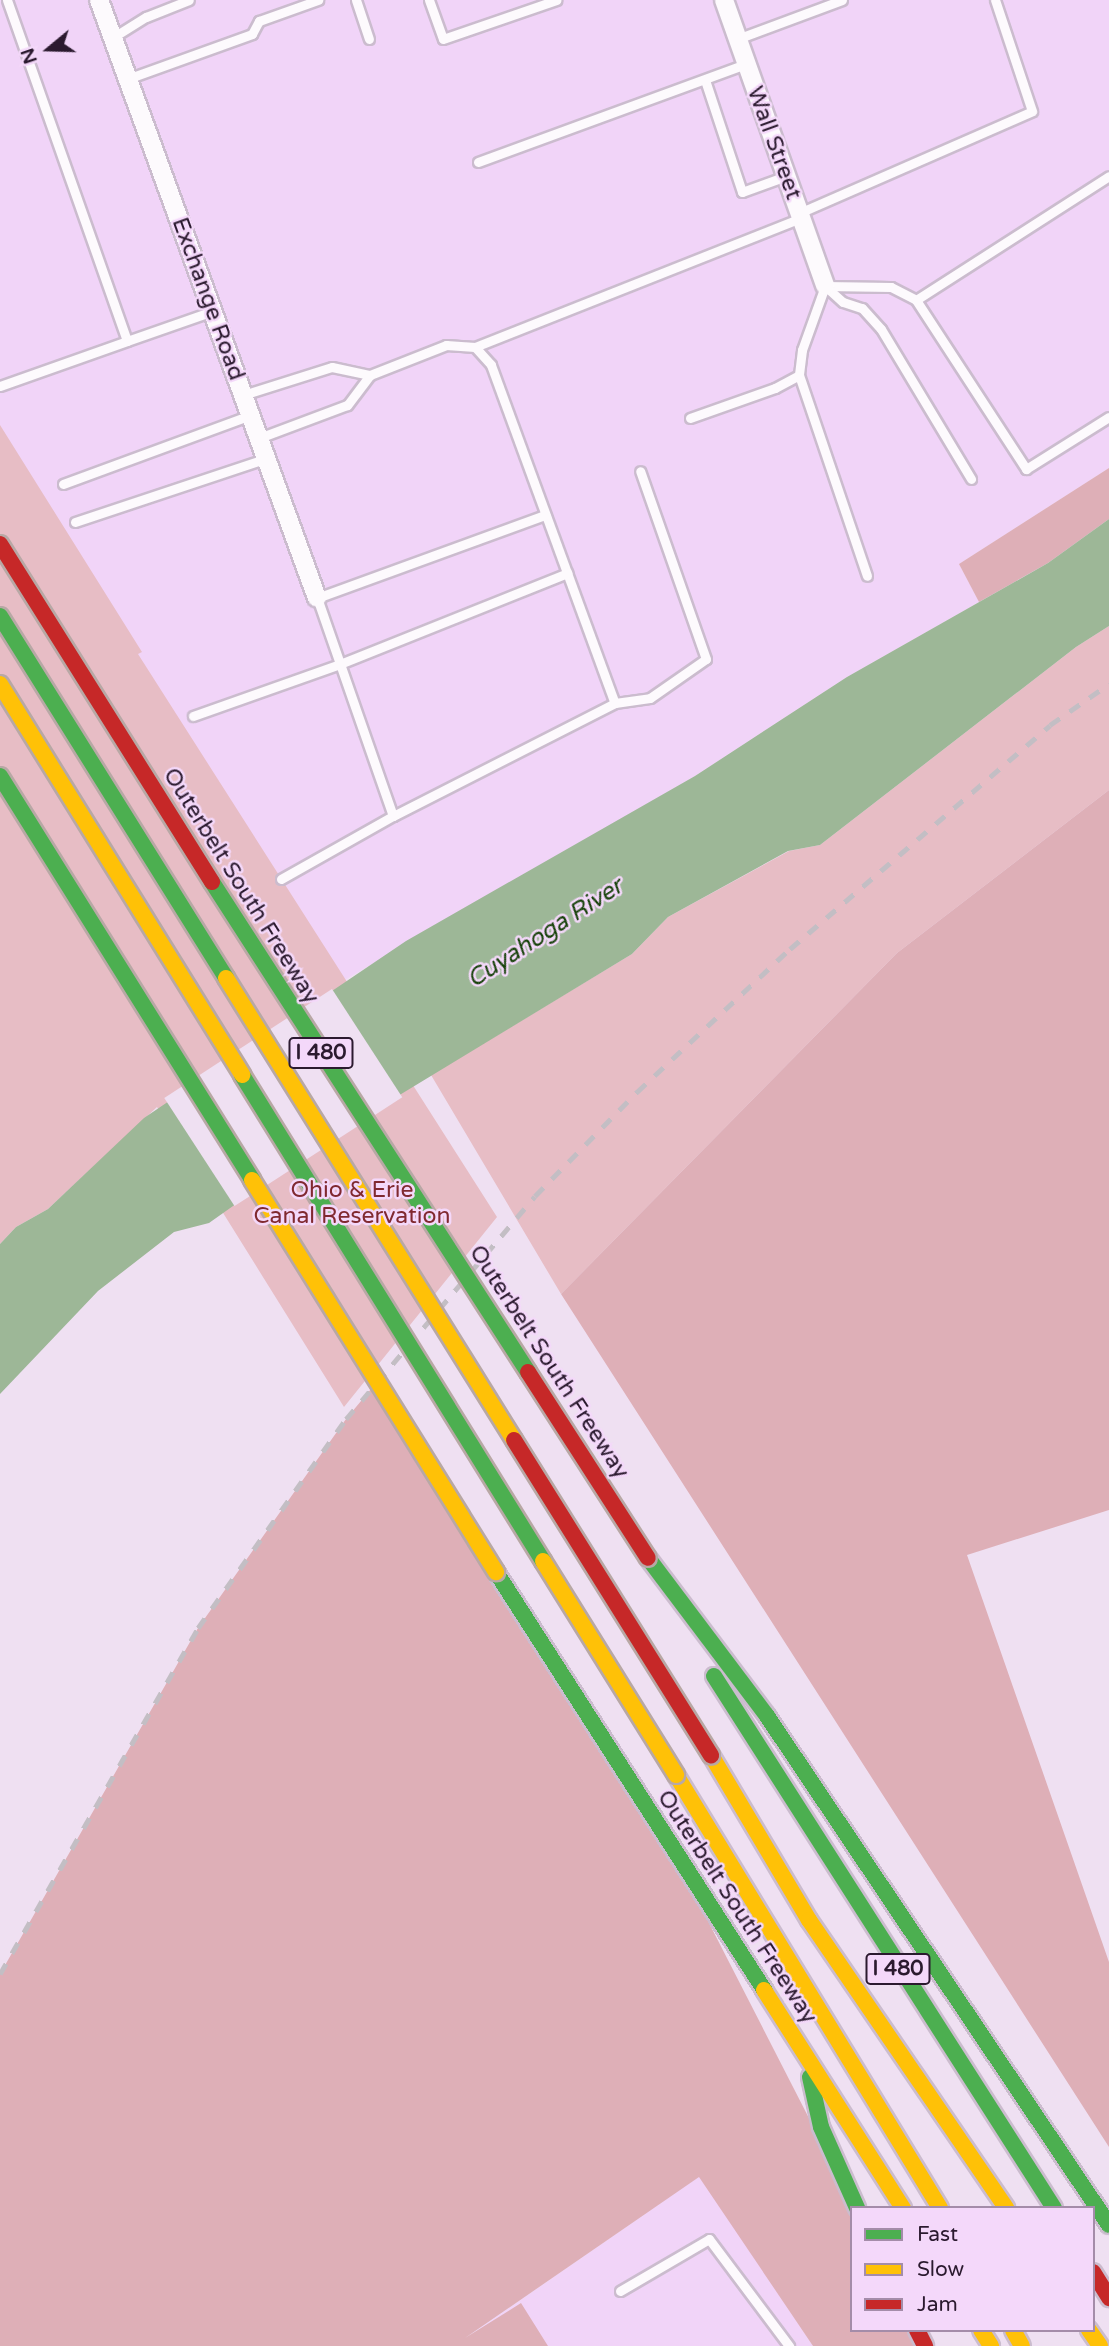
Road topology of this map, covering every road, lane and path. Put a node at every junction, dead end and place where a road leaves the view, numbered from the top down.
1 (7, 0) edge
2 (99, 0) edge
3 (189, 0) edge
4 (318, 0) edge
5 (356, 0) edge
6 (429, 0) edge
7 (556, 0) edge
8 (724, 0) edge
9 (842, 0) edge
10 (995, 0) edge
11 (112, 38) junction
12 (737, 38) junction
13 (369, 39) dead end
14 (746, 65) junction
15 (127, 79) junction
16 (705, 80) junction
17 (478, 162) dead end
18 (786, 176) junction
19 (1109, 176) edge
20 (800, 215) junction
21 (825, 286) junction
22 (916, 300) junction
23 (213, 311) junction
24 (127, 341) junction
25 (475, 347) junction
26 (370, 375) junction
27 (799, 375) junction
28 (0, 386) edge
29 (243, 396) junction
30 (251, 415) junction
31 (1109, 417) edge
32 (690, 418) dead end
33 (259, 438) junction
34 (267, 458) junction
35 (640, 471) dead end
36 (971, 479) dead end
37 (63, 484) dead end
38 (545, 515) junction
39 (75, 522) dead end
40 (0, 544) edge
41 (567, 573) junction
42 (867, 576) dead end
43 (317, 598) junction
44 (0, 616) edge
45 (340, 664) junction
46 (0, 684) edge
47 (615, 703) junction
48 (193, 716) dead end
49 (0, 776) edge
50 (393, 816) junction
51 (281, 879) dead end
52 (648, 1558) junction
53 (806, 2057) junction
54 (856, 2206) edge
55 (902, 2206) edge
56 (939, 2206) edge
57 (1005, 2206) edge
58 (1053, 2206) edge
59 (1109, 2225) edge
60 (1095, 2275) edge
61 (620, 2291) dead end
62 (1109, 2298) edge
63 (789, 2346) edge

1 - 24 lane
2 - 11 street, Exchange Road
3 - 11 lane
4 - 15 lane
5 - 13 lane
6 - 7 lane
8 - 12 street, Wall Street
9 - 12 lane
10 - 20 lane
11 - 15 street, Exchange Road
12 - 14 street, Wall Street
14 - 16 lane
14 - 18 street, Wall Street
15 - 23 street, Exchange Road
16 - 17 lane
16 - 18 lane
18 - 20 street, Wall Street
19 - 22 lane
20 - 21 street, Wall Street
20 - 25 lane
21 - 22 lane
21 - 27 lane
21 - 36 lane
22 - 31 lane
23 - 24 lane
23 - 29 street, Exchange Road
24 - 28 lane
25 - 26 lane
25 - 38 lane
26 - 29 lane
26 - 33 lane
27 - 32 lane
27 - 42 lane
29 - 30 street, Exchange Road
30 - 33 street, Exchange Road
30 - 37 lane
33 - 34 street, Exchange Road
34 - 39 lane
34 - 43 street, Exchange Road
35 - 47 lane
38 - 41 lane
38 - 43 lane
40 - 52 highway, Outerbelt South Freeway / I 480, bridge
41 - 45 lane
41 - 47 lane
43 - 45 lane
44 - 57 highway, bridge
45 - 48 lane
45 - 50 lane
46 - 56 highway, bridge
47 - 50 lane
49 - 53 highway, Outerbelt South Freeway, bridge
50 - 51 lane
52 - 58 highway, Outerbelt South Freeway / I 480
52 - 59 highway
53 - 54 highway
53 - 55 highway, Outerbelt South Freeway
60 - 62 highway
61 - 63 lane

